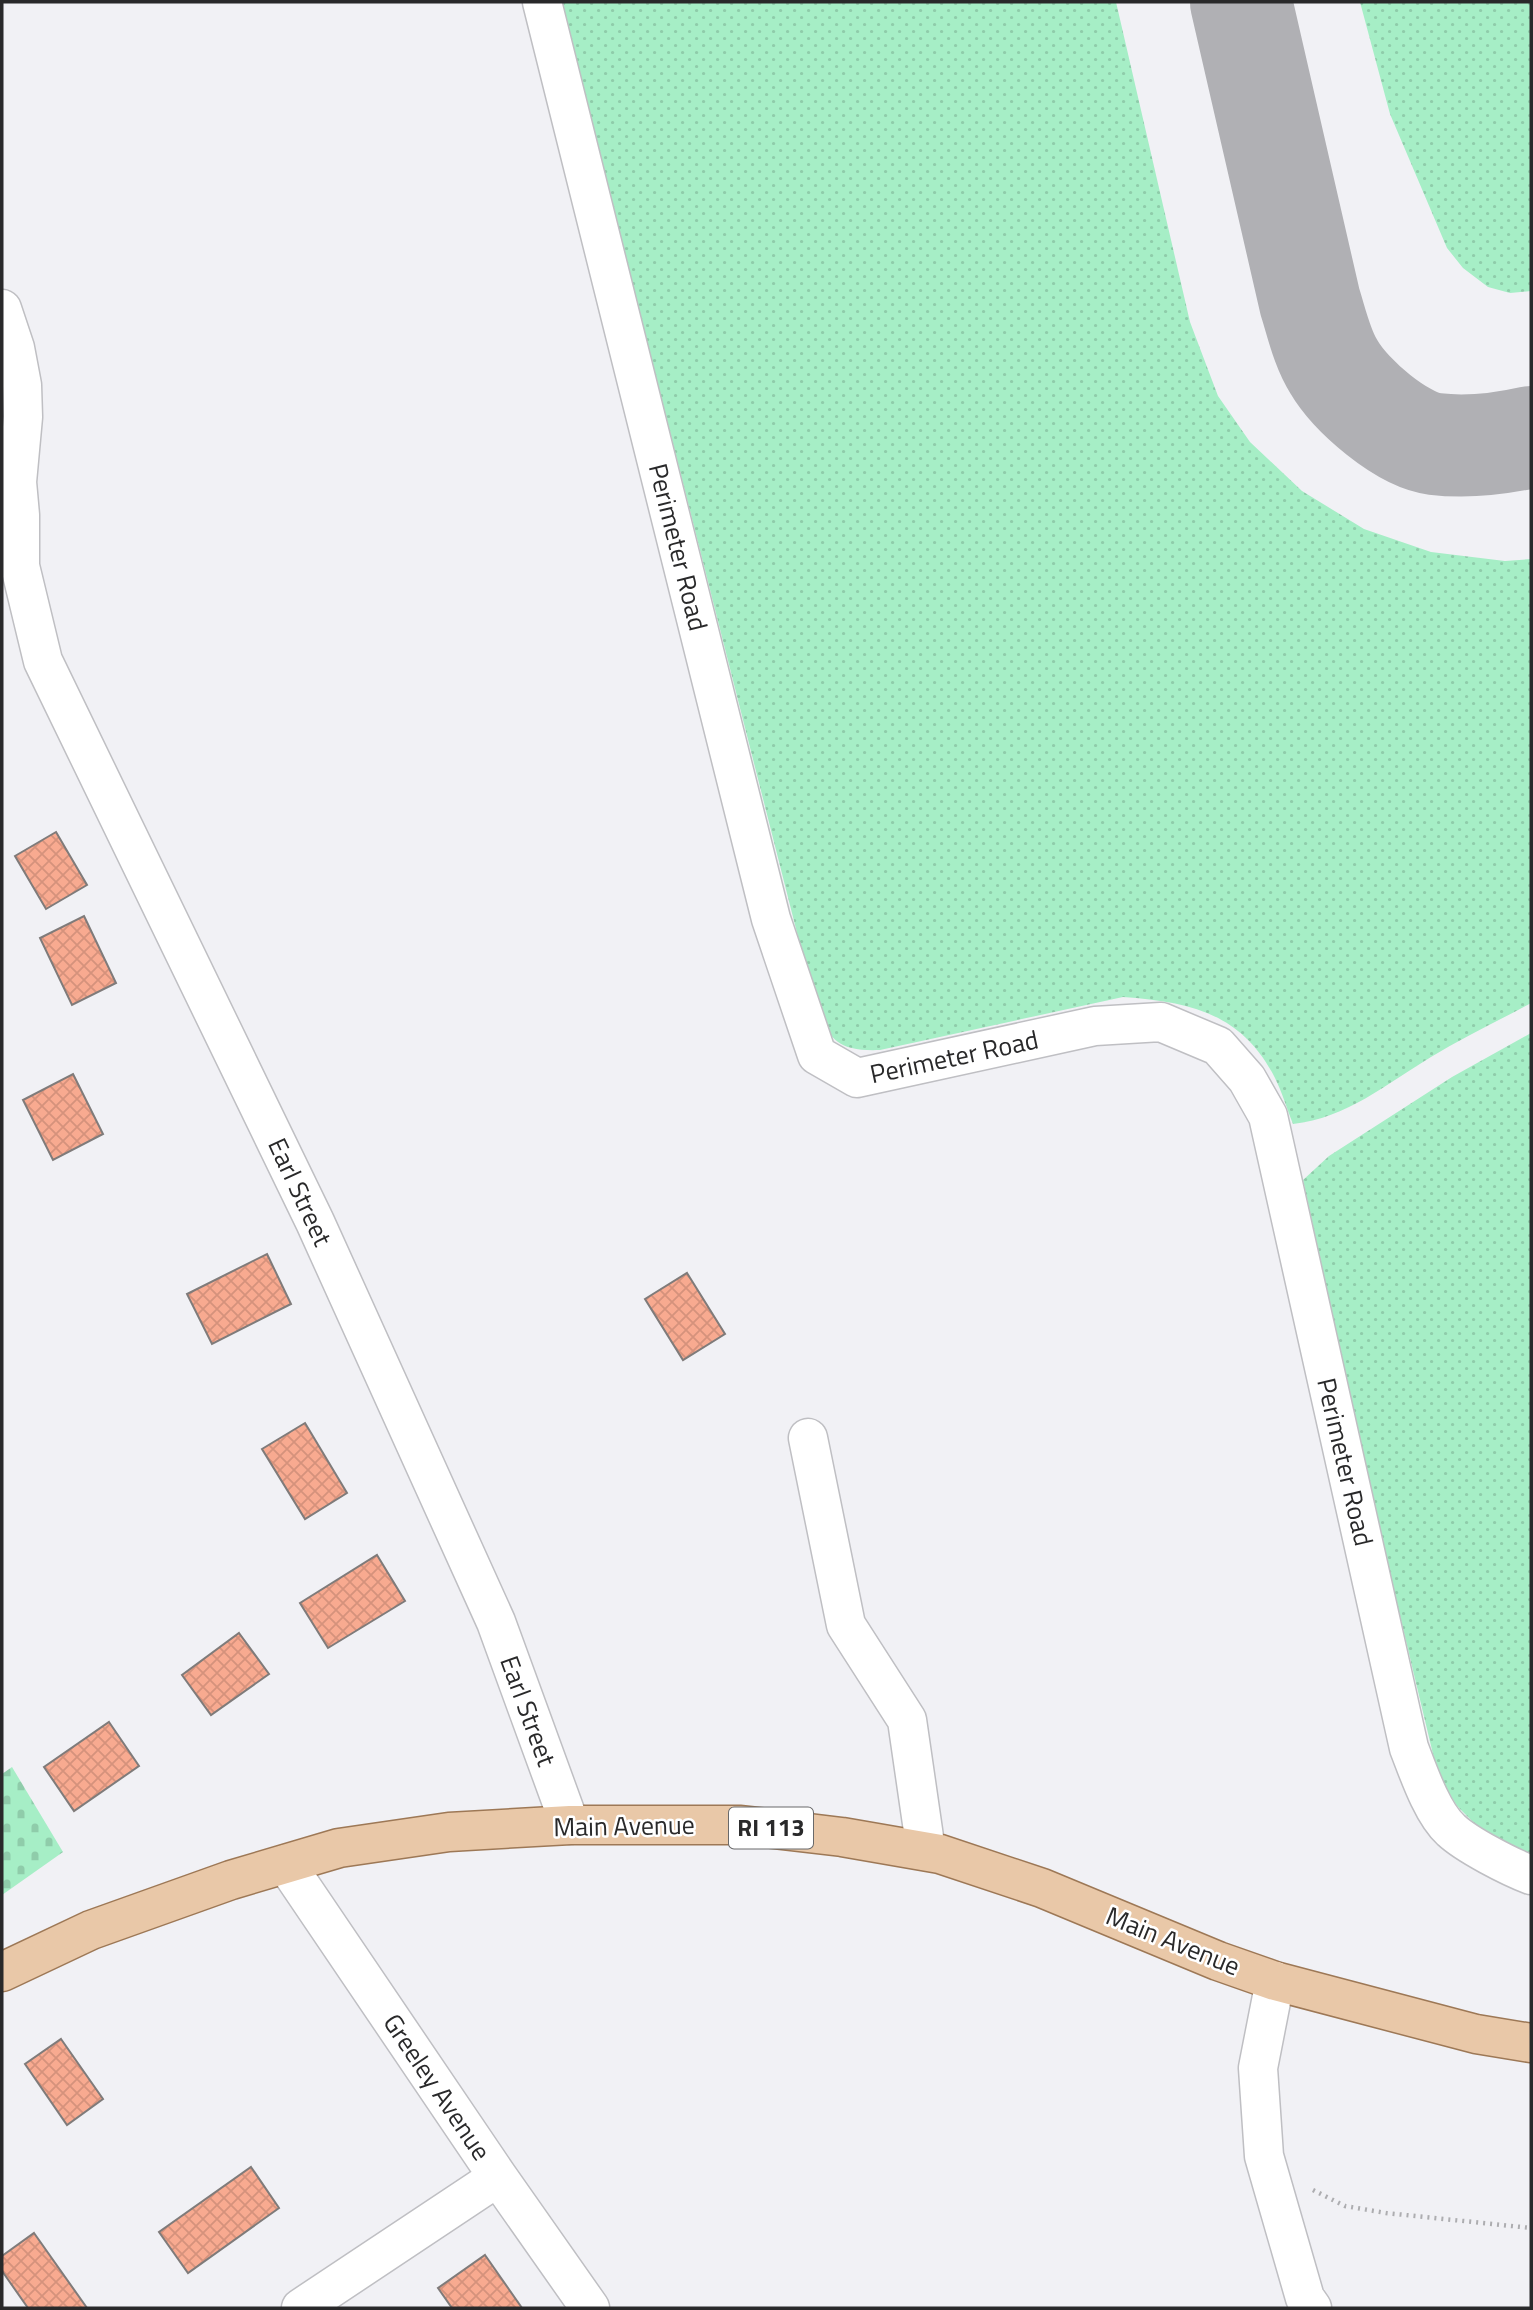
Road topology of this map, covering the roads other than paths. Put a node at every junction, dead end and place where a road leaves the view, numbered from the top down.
1 (542, 2) edge
2 (2, 309) edge
3 (11, 561) edge
4 (808, 1438) dead end
5 (570, 1825) junction
6 (926, 1852) junction
7 (286, 1864) junction
8 (1531, 1875) edge
9 (2, 1972) edge
10 (1275, 1980) junction
11 (1531, 2043) edge
12 (498, 2177) junction
13 (301, 2308) edge
14 (590, 2308) edge
15 (1312, 2308) edge

1 - 8 street, Perimeter Road
2 - 3 street, Earl Street
3 - 5 street, Earl Street
4 - 6 street
5 - 6 main road, Main Avenue / RI 113
5 - 7 main road, Main Avenue / RI 113
6 - 10 main road, Main Avenue / RI 113
7 - 9 main road, Main Avenue / RI 113
7 - 12 street, Greeley Avenue
10 - 11 main road, Main Avenue / RI 113
10 - 15 street
12 - 13 street
12 - 14 street, Greeley Avenue

